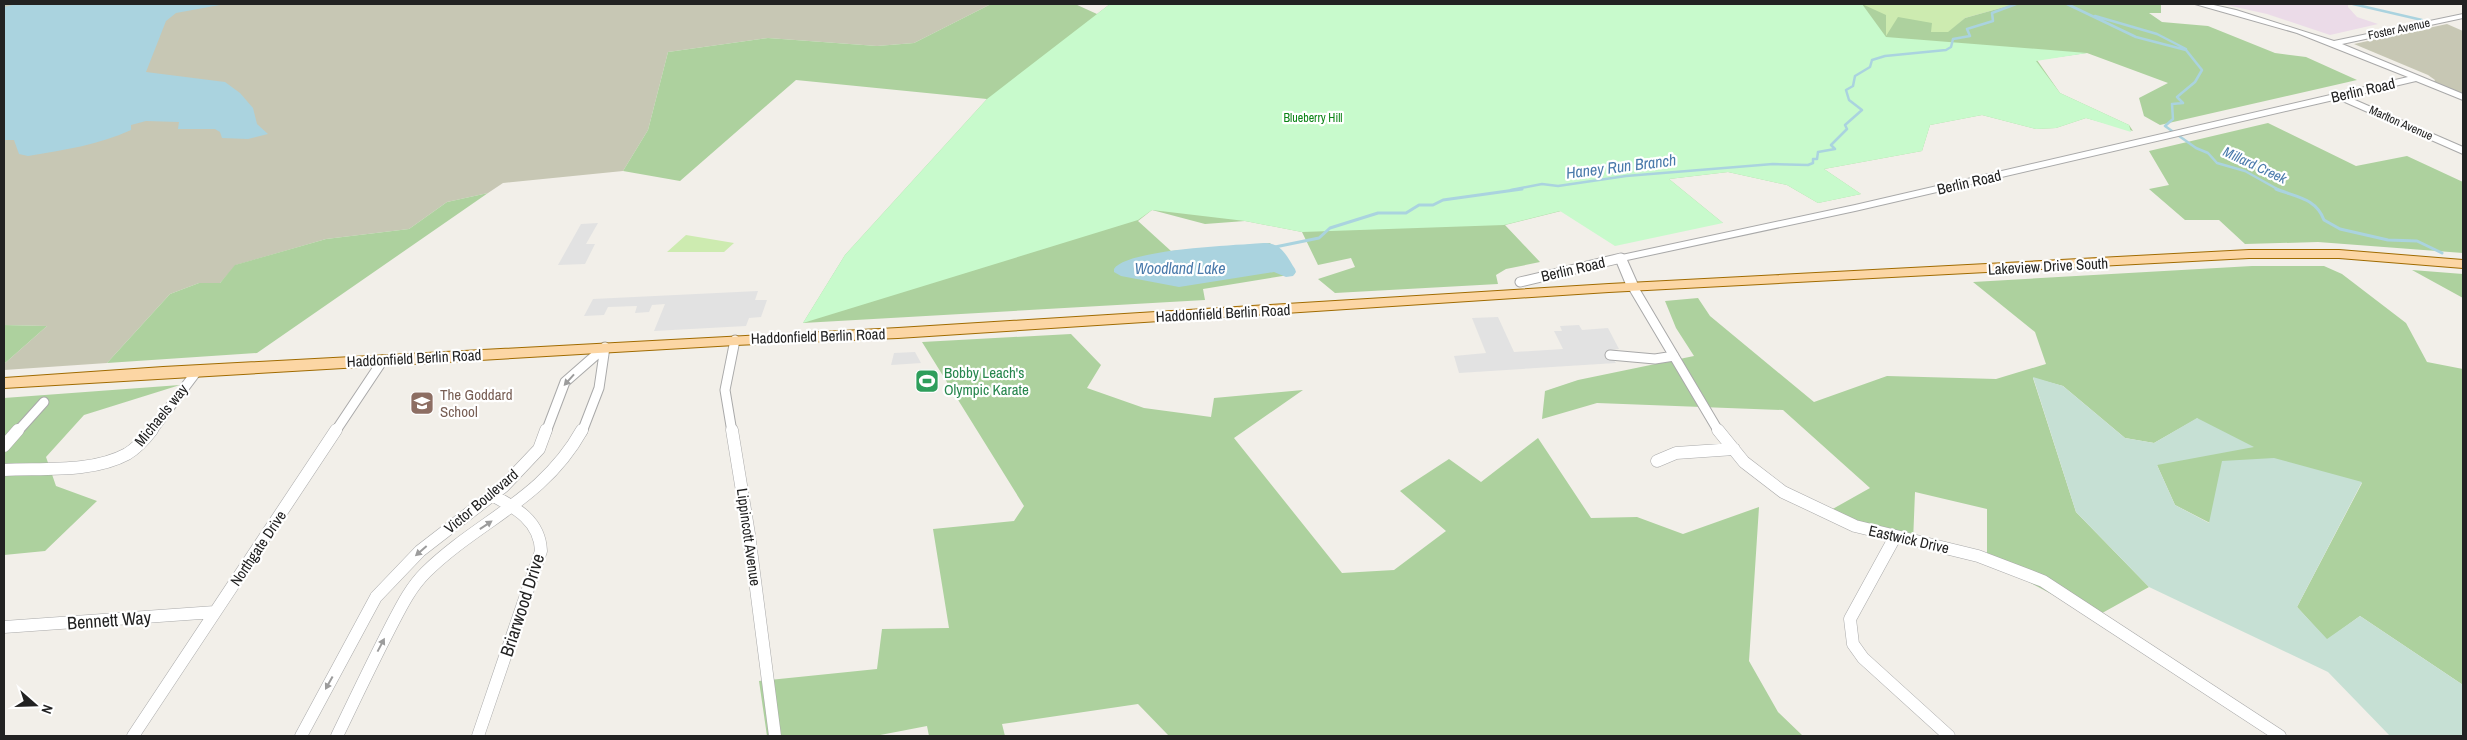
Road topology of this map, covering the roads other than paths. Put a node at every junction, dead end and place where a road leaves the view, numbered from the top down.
1 (2199, 4) edge
2 (2463, 16) edge
3 (2334, 43) junction
4 (2416, 78) junction
5 (2339, 96) junction
6 (2463, 97) edge
7 (2463, 151) edge
8 (1621, 258) junction
9 (2463, 264) edge
10 (1520, 282) dead end
11 (1633, 287) junction
12 (735, 340) junction
13 (605, 347) junction
14 (1610, 355) dead end
15 (1674, 356) junction
16 (383, 360) junction
17 (198, 370) junction
18 (4, 383) edge
19 (44, 402) dead end
20 (4, 446) edge
21 (1734, 449) junction
22 (1658, 461) dead end
23 (4, 470) edge
24 (492, 495) junction
25 (513, 507) junction
26 (1896, 536) junction
27 (215, 612) junction
28 (4, 627) edge
29 (133, 736) edge
30 (301, 736) edge
31 (337, 736) edge
32 (478, 736) edge
33 (775, 736) edge
34 (1949, 736) edge
35 (2280, 736) edge

1 - 3 street
2 - 3 street, Foster Avenue
3 - 4 street
4 - 5 street, Berlin Road
4 - 6 street
5 - 7 street, Marlton Avenue
5 - 8 street, Berlin Road
8 - 10 street, Berlin Road
8 - 11 street, Eastwick Drive
9 - 11 main road, Lakeview Drive South
11 - 12 main road, Haddonfield Berlin Road
11 - 15 street, Eastwick Drive
12 - 13 main road, Haddonfield Berlin Road
12 - 33 street, Lippincott Avenue
13 - 16 main road, Haddonfield Berlin Road
13 -> 24 street, Victor Boulevard
13 - 25 street, Victor Boulevard
14 - 15 street
15 - 21 street, Eastwick Drive
16 - 17 main road, Haddonfield Berlin Road
16 - 27 street, Northgate Drive
17 - 18 main road, Haddonfield Berlin Road
17 - 23 street, Michaels way
19 - 20 street
21 - 22 street
21 - 26 street, Eastwick Drive
24 - 25 street, Briarwood Drive
24 -> 30 street, Victor Boulevard
31 -> 25 street, Victor Boulevard
25 - 32 street, Briarwood Drive
26 - 34 street
26 - 35 street, Eastwick Drive
27 - 28 street, Bennett Way
27 - 29 street, Northgate Drive

